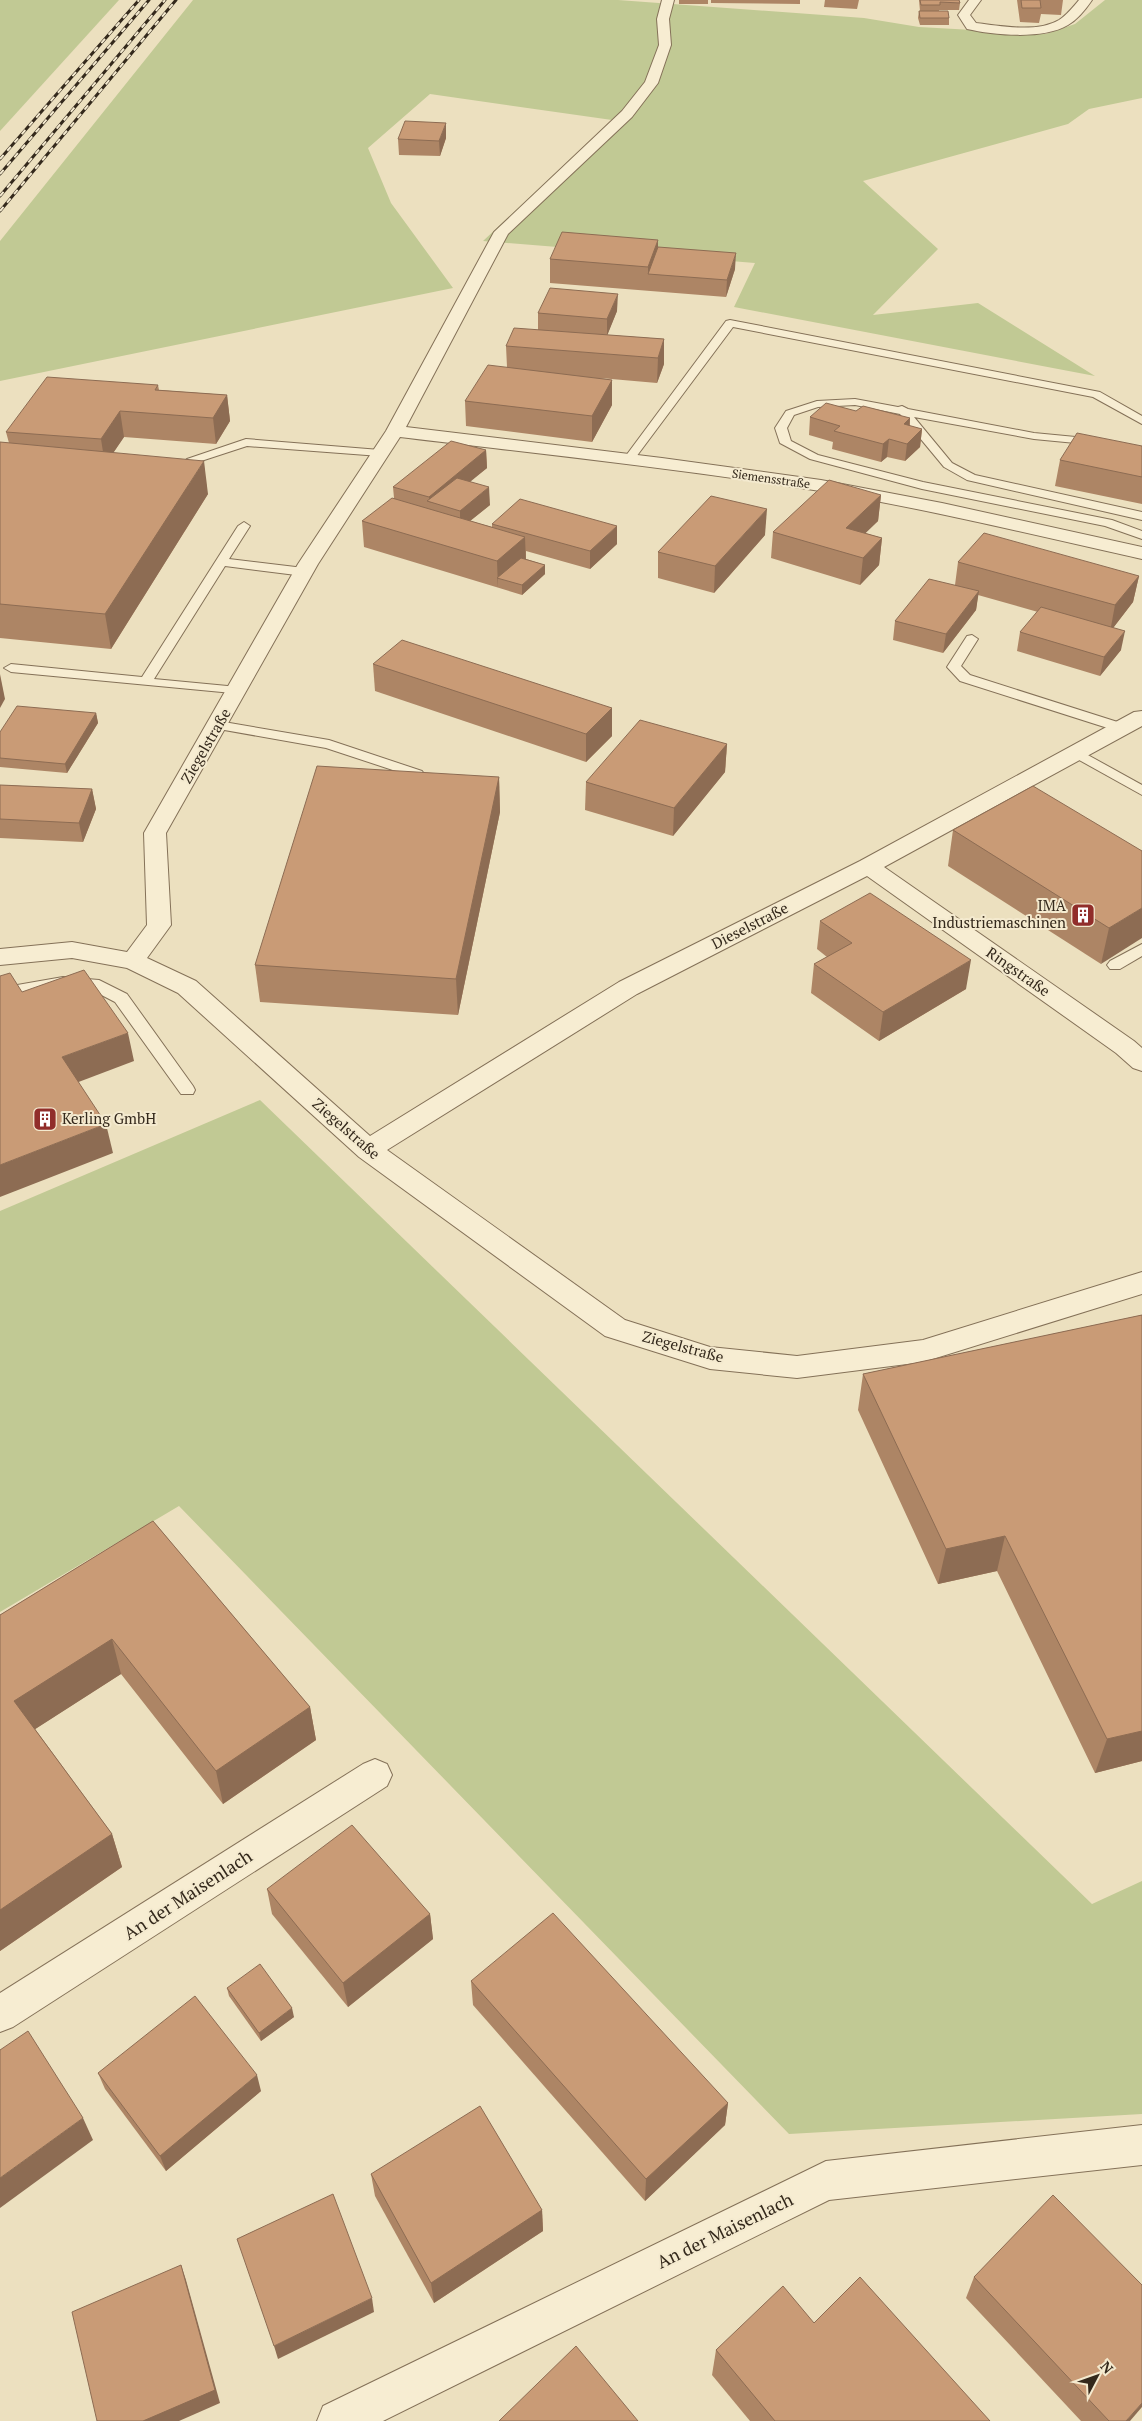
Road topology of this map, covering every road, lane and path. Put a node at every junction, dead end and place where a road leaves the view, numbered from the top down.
1 (668, 0) edge
2 (975, 0) edge
3 (1086, 0) edge
4 (902, 409) junction
5 (1142, 421) edge
6 (395, 431) junction
7 (1034, 436) junction
8 (1142, 452) edge
9 (380, 453) junction
10 (629, 459) junction
11 (191, 461) edge
12 (1142, 464) edge
13 (1142, 516) edge
14 (244, 526) dead end
15 (1142, 535) edge
16 (1142, 553) edge
17 (222, 562) junction
18 (304, 572) junction
19 (972, 639) dead end
20 (11, 668) dead end
21 (146, 681) junction
22 (238, 691) junction
23 (1132, 722) edge
24 (218, 725) junction
25 (1077, 752) junction
26 (417, 774) edge
27 (1142, 791) edge
28 (868, 866) junction
29 (1142, 949) edge
30 (0, 957) edge
31 (134, 961) junction
32 (1116, 965) dead end
33 (0, 993) edge
34 (1142, 1062) edge
35 (187, 1090) dead end
36 (368, 1150) junction
37 (1142, 1283) edge
38 (375, 1775) dead end
39 (0, 2014) edge
40 (1142, 2145) edge
41 (338, 2421) edge

1 - 6 street, Ziegelstraße
2 - 3 street
4 - 7 lane
4 - 13 lane
4 - 15 lane
5 - 10 lane
6 - 9 street, Ziegelstraße
6 - 10 street, Siemensstraße
7 - 8 lane
7 - 12 lane
9 - 11 lane
9 - 18 street, Ziegelstraße
10 - 16 street, Siemensstraße
14 - 17 lane
17 - 18 lane
17 - 21 lane
18 - 22 street, Ziegelstraße
19 - 23 lane
20 - 21 lane
21 - 22 lane
22 - 24 street, Ziegelstraße
23 - 25 street, Dieselstraße
24 - 26 lane
24 - 31 street, Ziegelstraße
25 - 27 lane
25 - 28 street, Dieselstraße
28 - 34 street, Ringstraße
28 - 36 street, Dieselstraße
29 - 32 lane
30 - 31 street
31 - 36 street, Ziegelstraße
33 - 35 lane
36 - 37 street, Ziegelstraße
38 - 39 street, An der Maisenlach
40 - 41 street, An der Maisenlach

